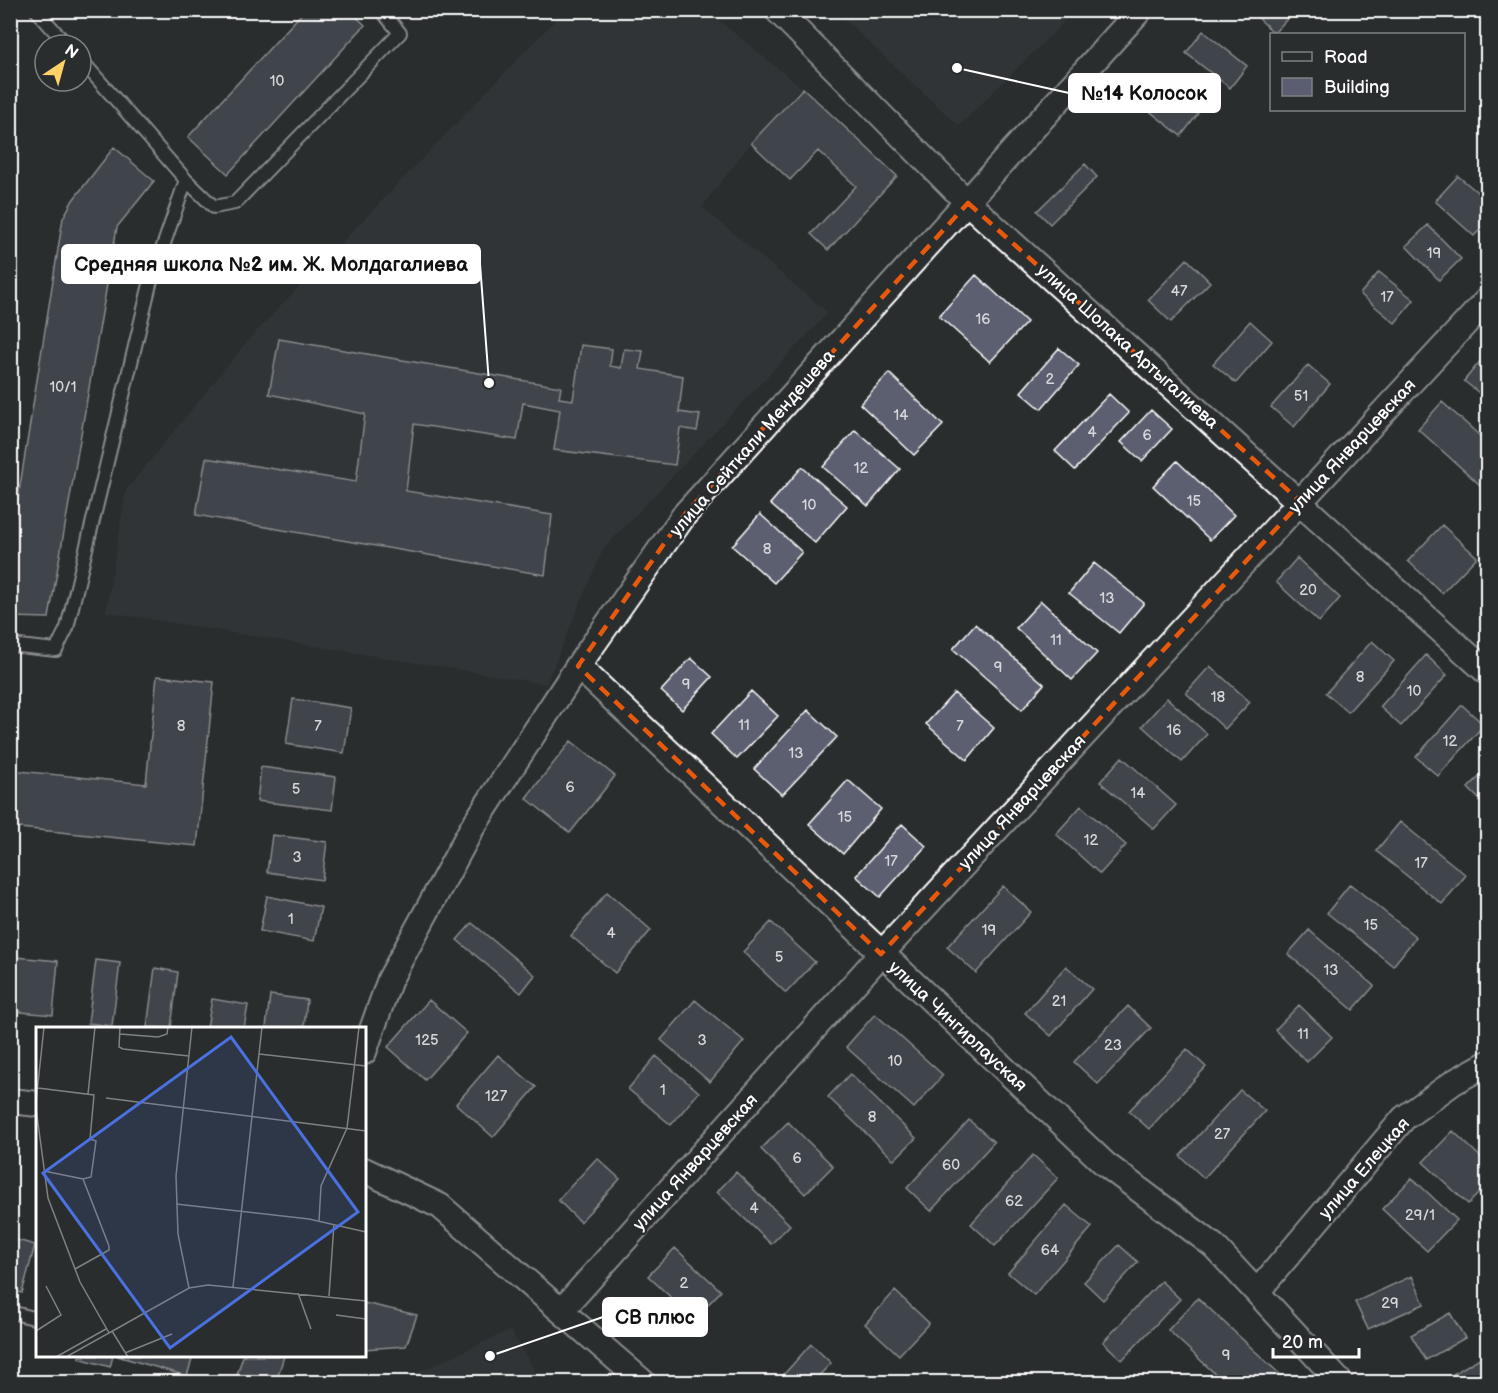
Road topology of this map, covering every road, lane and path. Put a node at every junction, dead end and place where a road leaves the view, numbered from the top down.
1 (36, 10) edge
2 (381, 10) edge
3 (777, 10) edge
4 (1140, 10) edge
5 (56, 33) edge
6 (93, 74) edge
7 (186, 180) junction
8 (968, 202) junction
9 (1488, 299) edge
10 (1301, 502) junction
11 (10, 645) edge
12 (578, 666) junction
13 (1488, 673) edge
14 (881, 954) junction
15 (366, 1046) edge
16 (1488, 1063) edge
17 (10, 1101) edge
18 (36, 1104) edge
19 (366, 1171) edge
20 (1257, 1292) junction
21 (562, 1310) junction
22 (10, 1312) edge
23 (36, 1318) edge
24 (1330, 1378) edge
25 (643, 1383) edge

1 - 5 lane
2 - 7 lane
3 - 8 street, улица Шолака Артыгалиева
4 - 8 street, улица Сейткали Мендешева
6 - 7 lane
7 - 11 lane
8 - 10 street, улица Шолака Артыгалиева
8 - 12 street, улица Сейткали Мендешева
9 - 10 street, улица Январцевская
10 - 13 street, улица Шолака Артыгалиева
10 - 14 street, улица Январцевская
12 - 14 street, улица Чингирлауская
12 - 15 street, улица Сейткали Мендешева
14 - 20 street, улица Чингирлауская
14 - 21 street, улица Январцевская
16 - 20 street, улица Елецкая
17 - 18 street
19 - 21 street
20 - 24 street, улица Чингирлауская
21 - 25 street
22 - 23 lane

